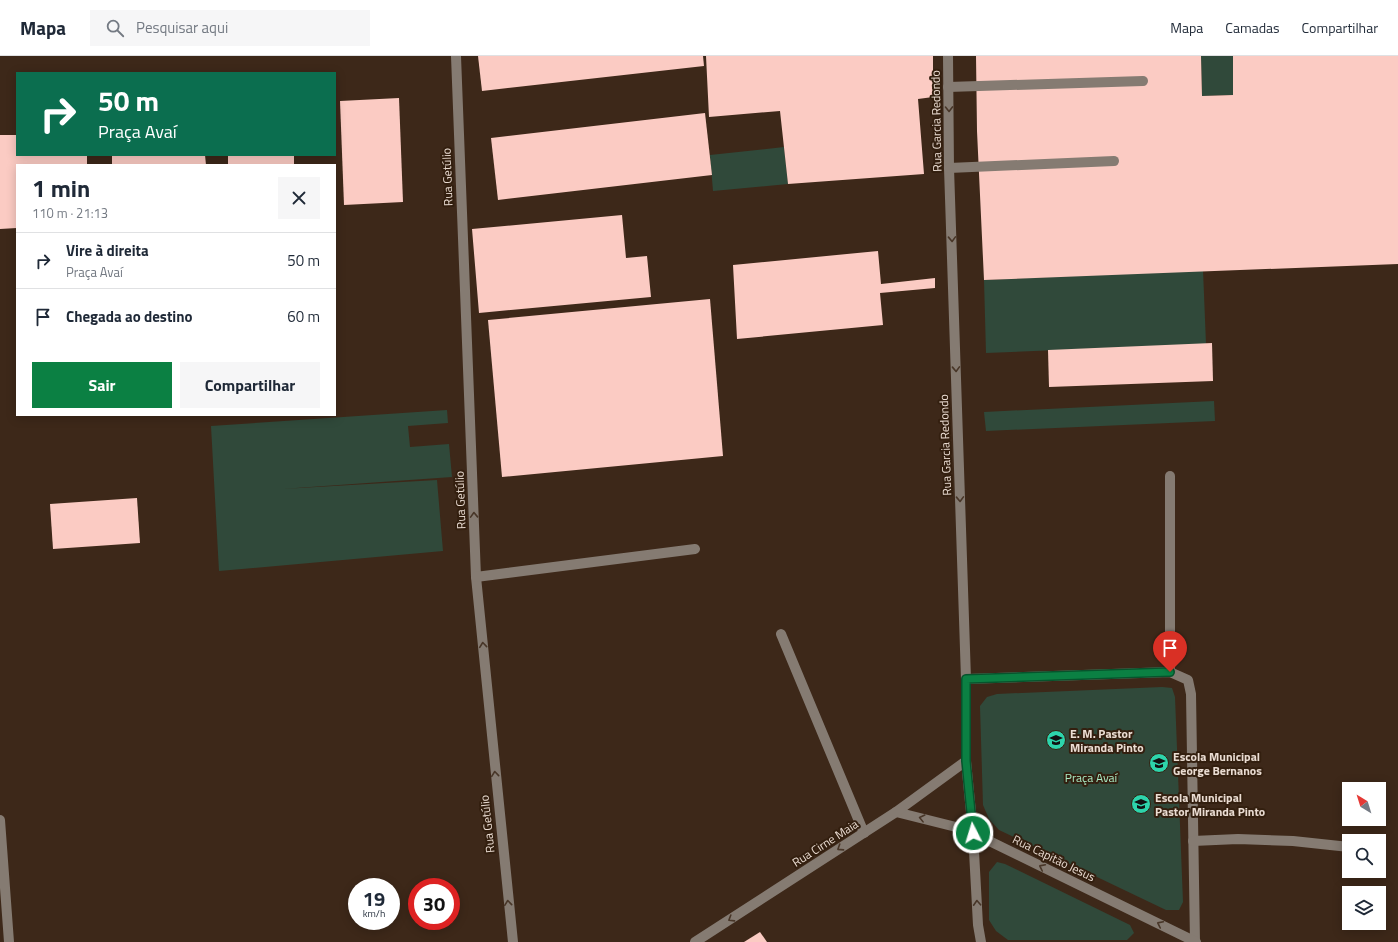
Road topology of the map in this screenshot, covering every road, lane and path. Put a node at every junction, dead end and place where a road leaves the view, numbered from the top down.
1 (456, 56) edge
2 (948, 56) edge
3 (1143, 81) dead end
4 (948, 88) junction
5 (1114, 161) dead end
6 (950, 168) junction
7 (1170, 476) dead end
8 (695, 549) dead end
9 (476, 577) junction
10 (781, 634) dead end
11 (1170, 672) junction
12 (966, 679) junction
13 (966, 761) junction
14 (896, 812) junction
15 (0, 820) edge
16 (864, 832) junction
17 (973, 833) junction
18 (1193, 841) junction
19 (1342, 847) edge
20 (9, 942) edge
21 (512, 942) edge
22 (695, 942) edge
23 (980, 942) edge
24 (1195, 942) edge

9 -> 1 street, Rua Getúlio
2 - 4 street, Rua Garcia Redondo
3 - 4 street
4 -> 6 street, Rua Garcia Redondo
5 - 6 street
6 -> 12 street, Rua Garcia Redondo
7 - 11 street
8 - 9 street
21 -> 9 street, Rua Getúlio
10 - 16 street
11 - 12 street
11 - 18 street
12 - 13 street, Rua Garcia Redondo
13 - 14 street, Rua Cirne Maia
13 - 17 street, Rua Garcia Redondo
14 - 16 street, Rua Cirne Maia
17 -> 14 street, Rua Capitão Jesus
15 - 20 street
16 -> 22 street, Rua Cirne Maia
23 -> 17 street
24 -> 17 street, Rua Capitão Jesus
18 - 19 street
18 - 24 street

